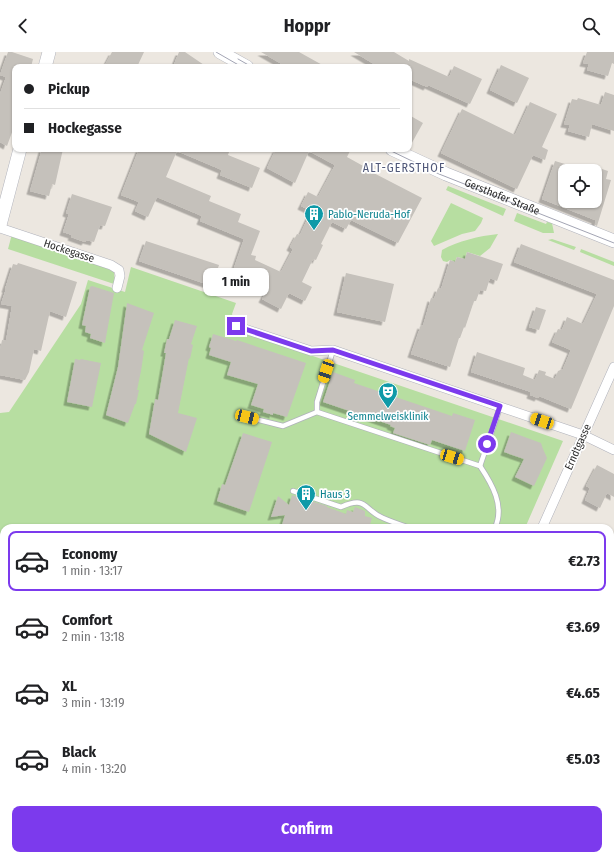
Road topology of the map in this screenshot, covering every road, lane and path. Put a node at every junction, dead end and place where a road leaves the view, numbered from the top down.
1 (49, 52) edge
2 (220, 52) edge
3 (46, 64) edge
4 (242, 64) edge
5 (19, 152) edge
6 (398, 152) edge
7 (0, 225) edge
8 (0, 228) edge
9 (614, 241) edge
10 (117, 288) dead end
11 (236, 326) dead end
12 (333, 350) junction
13 (614, 367) edge
14 (500, 406) junction
15 (316, 412) junction
16 (247, 417) dead end
17 (583, 435) junction
18 (614, 450) edge
19 (480, 466) junction
20 (293, 491) dead end
21 (399, 524) edge
22 (497, 524) edge
23 (544, 524) edge

1 - 3 street
2 - 4 street
5 - 7 street
6 - 9 street, Gersthofer Straße
8 - 10 street, Hockegasse
11 - 12 street
12 - 14 street
12 - 15 lane
13 - 17 street, Erndtgasse
14 - 17 street
14 - 19 lane
15 - 16 lane
15 - 19 lane
17 - 18 street
17 - 23 street, Erndtgasse
19 - 22 lane
20 - 21 lane

